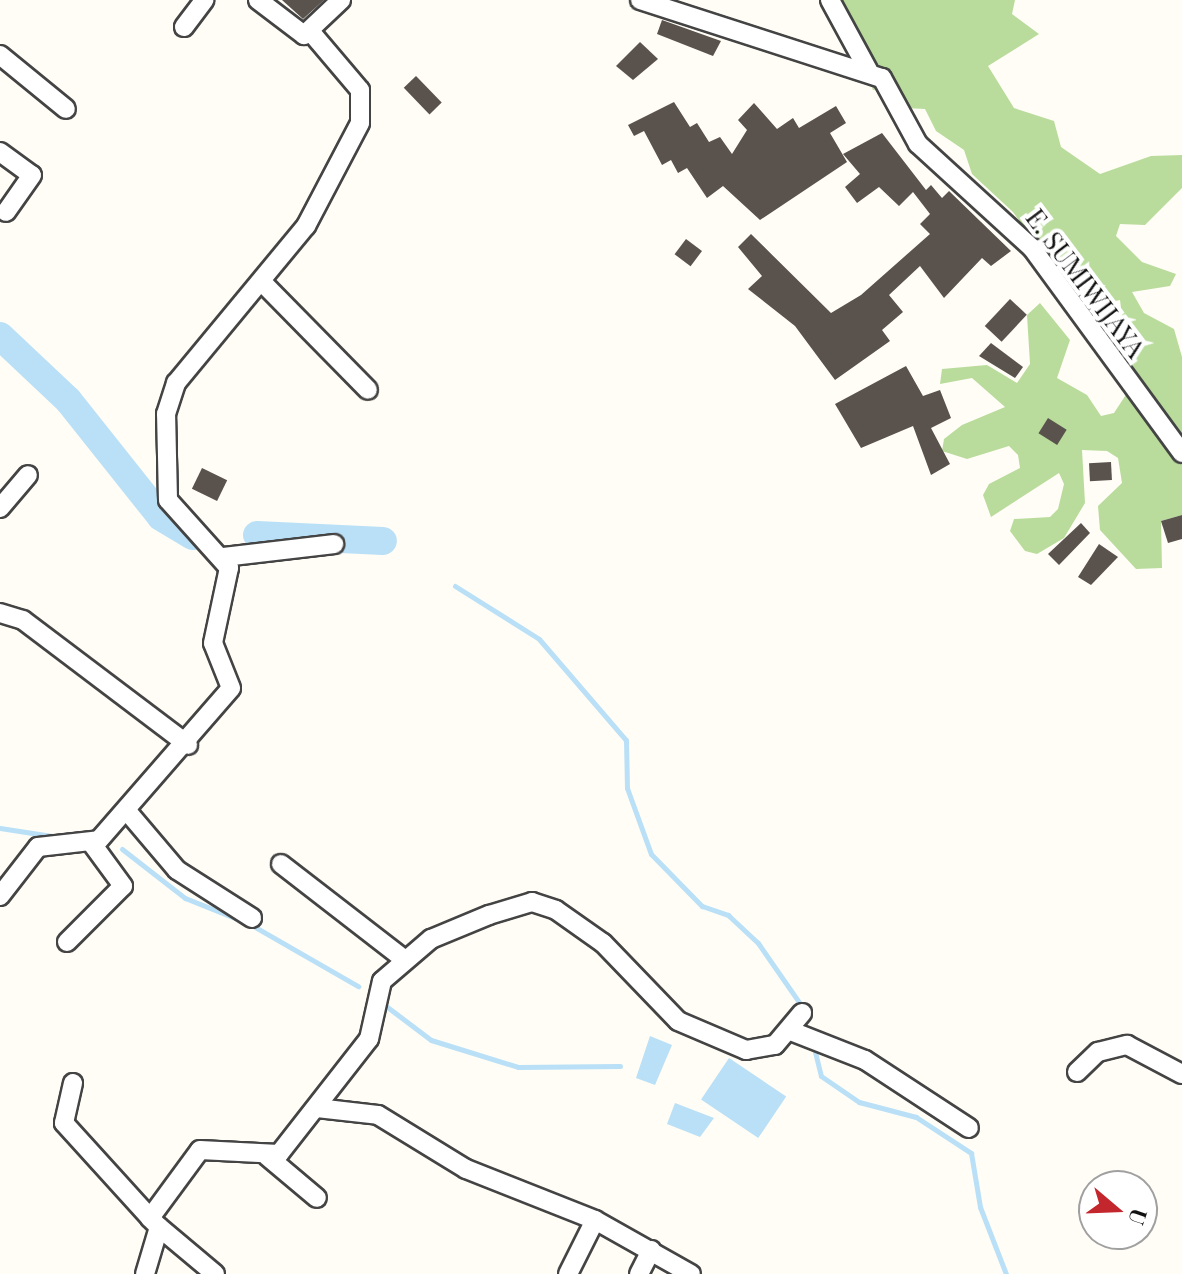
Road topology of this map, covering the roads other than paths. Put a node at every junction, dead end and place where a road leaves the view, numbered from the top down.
1 (204, 0) edge
2 (258, 0) edge
3 (341, 0) edge
4 (640, 0) edge
5 (830, 0) edge
6 (184, 27) dead end
7 (310, 31) junction
8 (0, 55) edge
9 (868, 70) junction
10 (66, 109) dead end
11 (0, 152) edge
12 (6, 212) dead end
13 (262, 282) junction
14 (368, 390) dead end
15 (1182, 453) edge
16 (28, 475) dead end
17 (0, 508) edge
18 (334, 544) dead end
19 (224, 557) junction
20 (0, 613) edge
21 (188, 745) junction
22 (127, 811) junction
23 (93, 845) junction
24 (281, 864) dead end
25 (0, 896) edge
26 (252, 918) dead end
27 (67, 942) dead end
28 (404, 959) junction
29 (802, 1013) dead end
30 (796, 1034) junction
31 (1077, 1072) dead end
32 (1182, 1074) edge
33 (73, 1083) dead end
34 (317, 1108) junction
35 (969, 1128) dead end
36 (267, 1156) junction
37 (317, 1198) dead end
38 (595, 1220) junction
39 (154, 1222) junction
40 (651, 1250) junction
41 (145, 1274) edge
42 (215, 1274) edge
43 (568, 1274) edge
44 (639, 1274) edge
45 (691, 1274) edge

1 - 6 street
2 - 7 street
3 - 7 street
4 - 9 street
5 - 9 street, E. SUMIWIJAYA
7 - 13 street
8 - 10 street
9 - 15 street, E. SUMIWIJAYA
11 - 12 street
13 - 14 street
13 - 19 street
16 - 17 street
18 - 19 street
19 - 21 street
20 - 21 street
21 - 22 street
22 - 23 street
22 - 26 street
23 - 25 street
23 - 27 street
24 - 28 street
28 - 30 street
28 - 34 street
29 - 30 street
30 - 35 street
31 - 32 street
33 - 39 street
34 - 36 street
34 - 38 street
36 - 37 street
36 - 39 street
38 - 40 street
38 - 43 street
39 - 41 street
39 - 42 street
40 - 44 street
40 - 45 street

